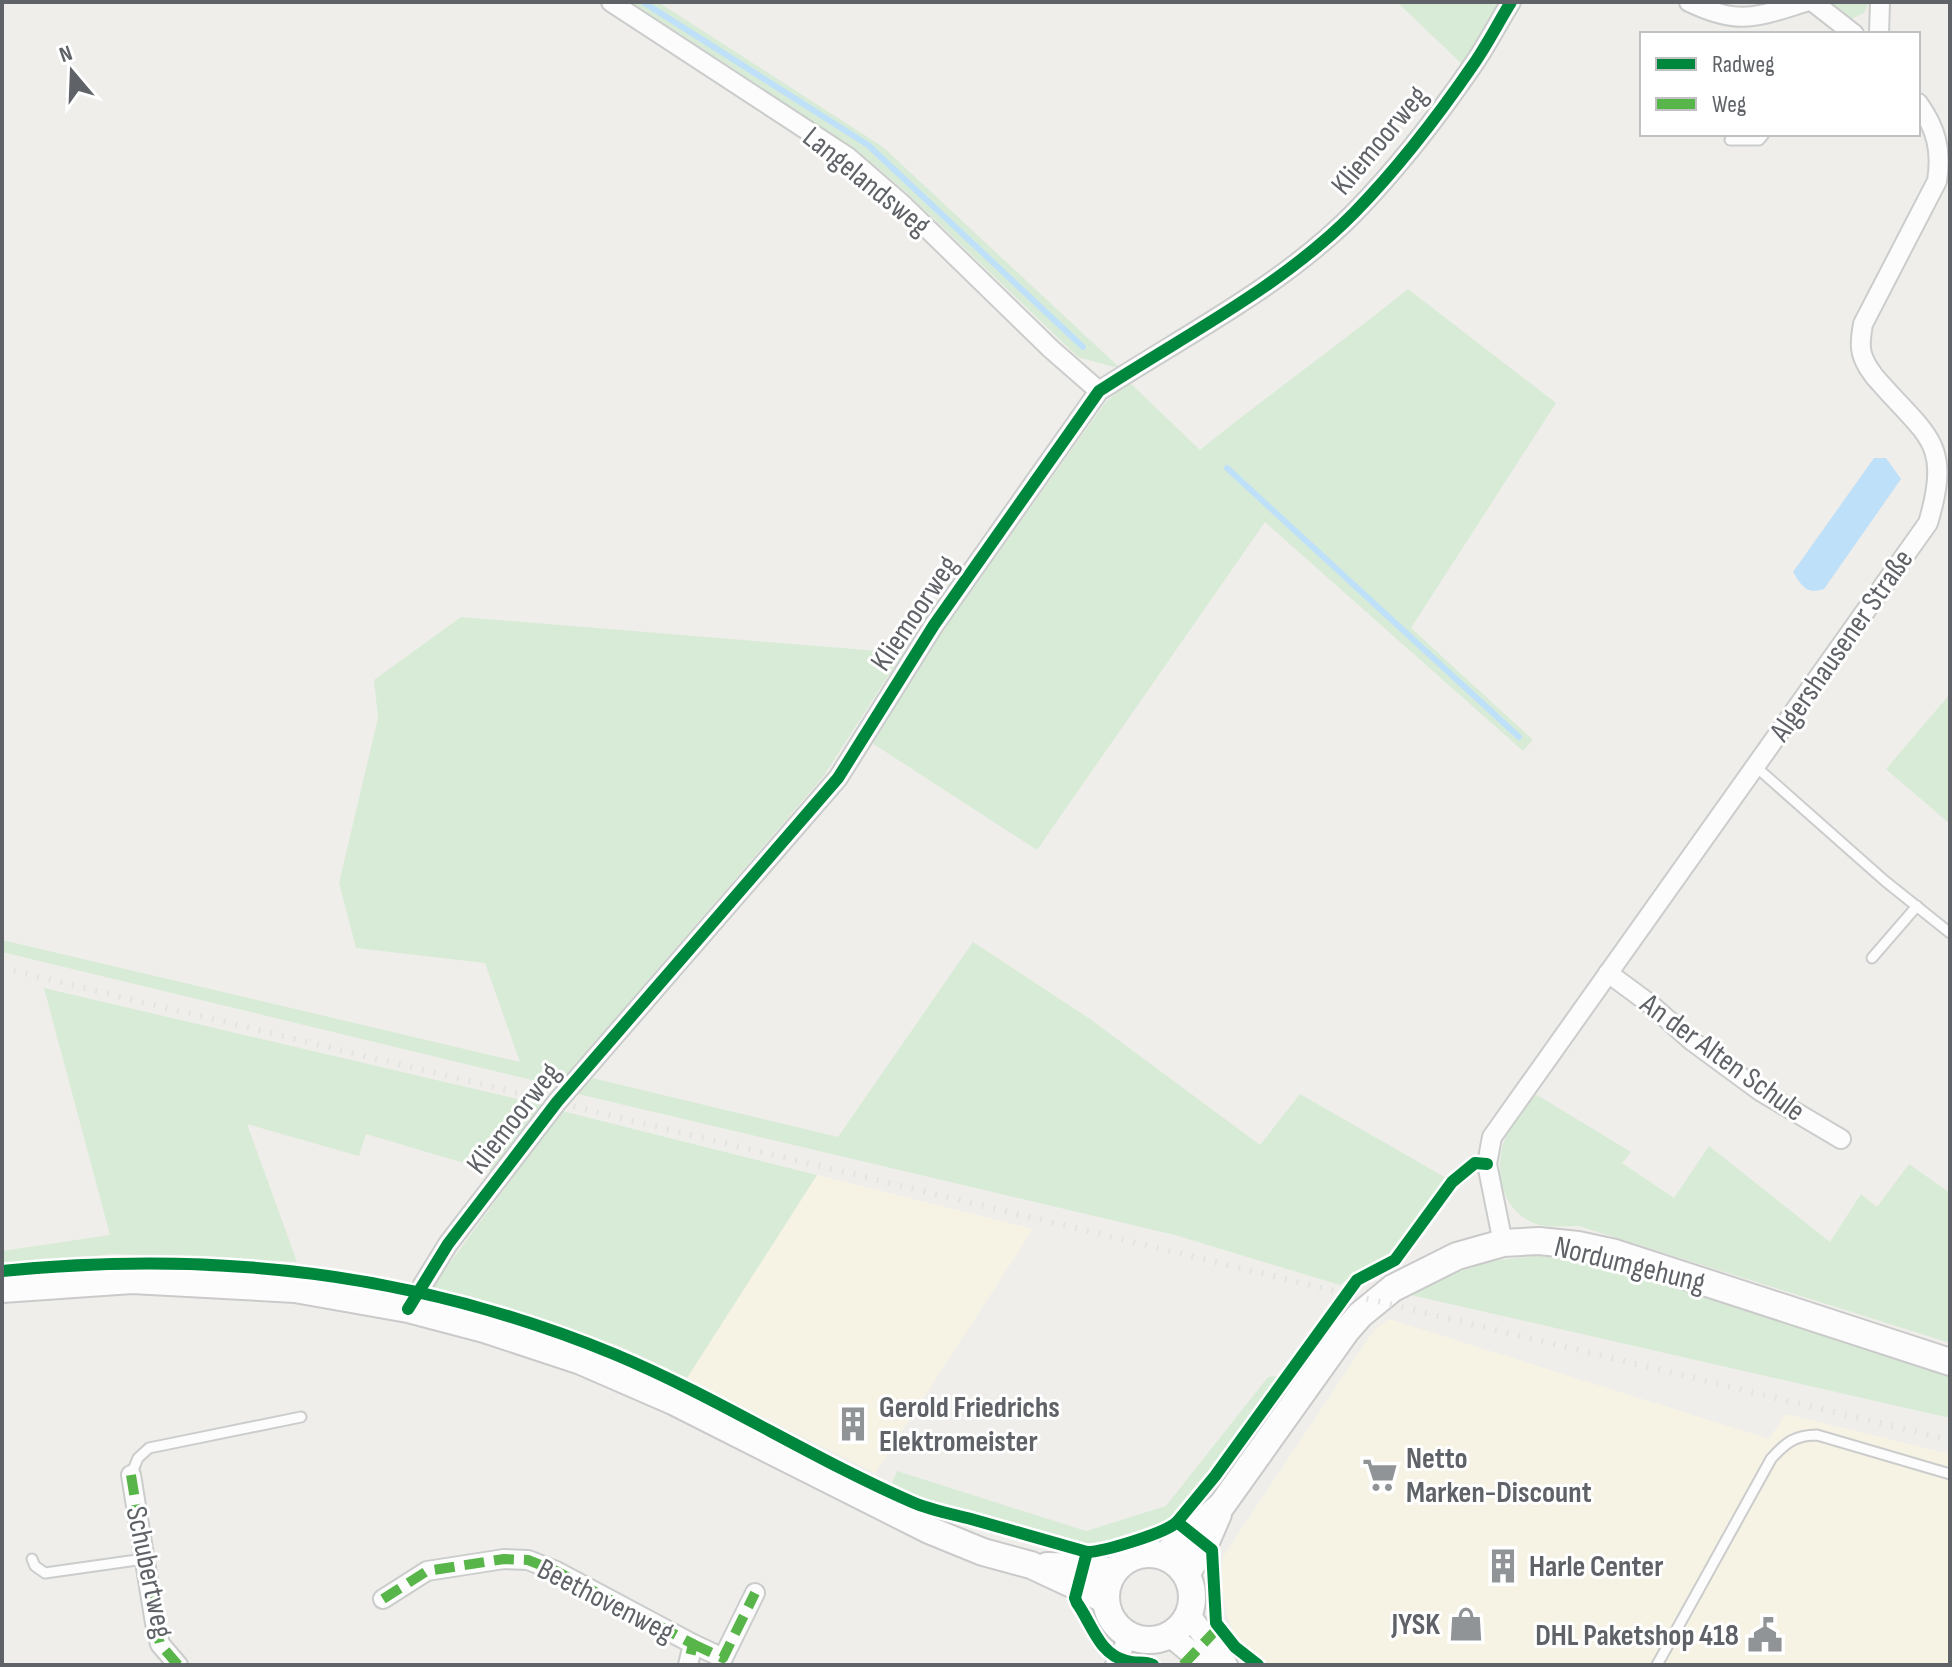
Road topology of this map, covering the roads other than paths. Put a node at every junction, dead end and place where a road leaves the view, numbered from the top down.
1 (611, 2) edge
2 (1511, 2) edge
3 (1689, 2) edge
4 (1806, 2) edge
5 (1813, 2) edge
6 (1880, 2) edge
7 (1848, 32) edge
8 (1879, 32) edge
9 (1920, 106) edge
10 (1762, 136) edge
11 (1730, 140) dead end
12 (1099, 391) junction
13 (1948, 462) edge
14 (1755, 766) junction
15 (1917, 906) junction
16 (1950, 933) edge
17 (1872, 958) dead end
18 (1608, 973) junction
19 (1841, 1139) dead end
20 (1503, 1243) junction
21 (2, 1289) edge
22 (408, 1309) junction
23 (1950, 1362) edge
24 (301, 1417) dead end
25 (1950, 1474) edge
26 (131, 1475) joint
27 (1222, 1505) junction
28 (1164, 1556) junction
29 (32, 1559) dead end
30 (144, 1559) junction
31 (1031, 1565) junction
32 (1113, 1572) junction
33 (1186, 1574) junction
34 (755, 1593) dead end
35 (383, 1599) dead end
36 (1106, 1600) junction
37 (1188, 1614) junction
38 (1170, 1635) junction
39 (1129, 1636) junction
40 (693, 1644) junction
41 (178, 1665) edge
42 (688, 1665) edge
43 (1115, 1665) edge
44 (1213, 1665) edge
45 (1226, 1665) edge
46 (1657, 1665) edge

1 - 12 street, Langelandsweg
2 - 12 street, Kliemoorweg
3 - 4 street
5 - 7 street
6 - 8 street
9 - 13 street, Algershausener Straße
10 - 11 lane
12 - 22 street, Kliemoorweg
13 - 14 street, Algershausener Straße
14 - 15 lane, Algershausener Straße
14 - 18 street, Algershausener Straße
15 - 16 lane, Algershausener Straße
15 - 17 lane
18 - 19 street, An der Alten Schule
18 - 20 street, Algershausener Straße
20 - 23 main road, Nordumgehung
20 - 27 main road, Nordumgehung
21 - 22 main road
22 - 31 main road
24 - 26 lane
25 - 46 lane
26 - 30 street, Schubertweg
27 - 28 main road, Nordumgehung
27 - 33 main road, Nordumgehung
28 - 32 main road
28 - 33 main road
29 - 30 lane
30 - 41 street, Schubertweg
31 - 32 main road
31 - 36 main road
32 - 36 main road
33 - 37 main road
34 - 40 street, Beethovenweg
35 - 40 street, Beethovenweg
36 - 39 main road
37 - 38 main road
37 - 45 street
38 - 39 main road
38 - 44 street
39 - 43 street
40 - 42 street, Beethovenweg

